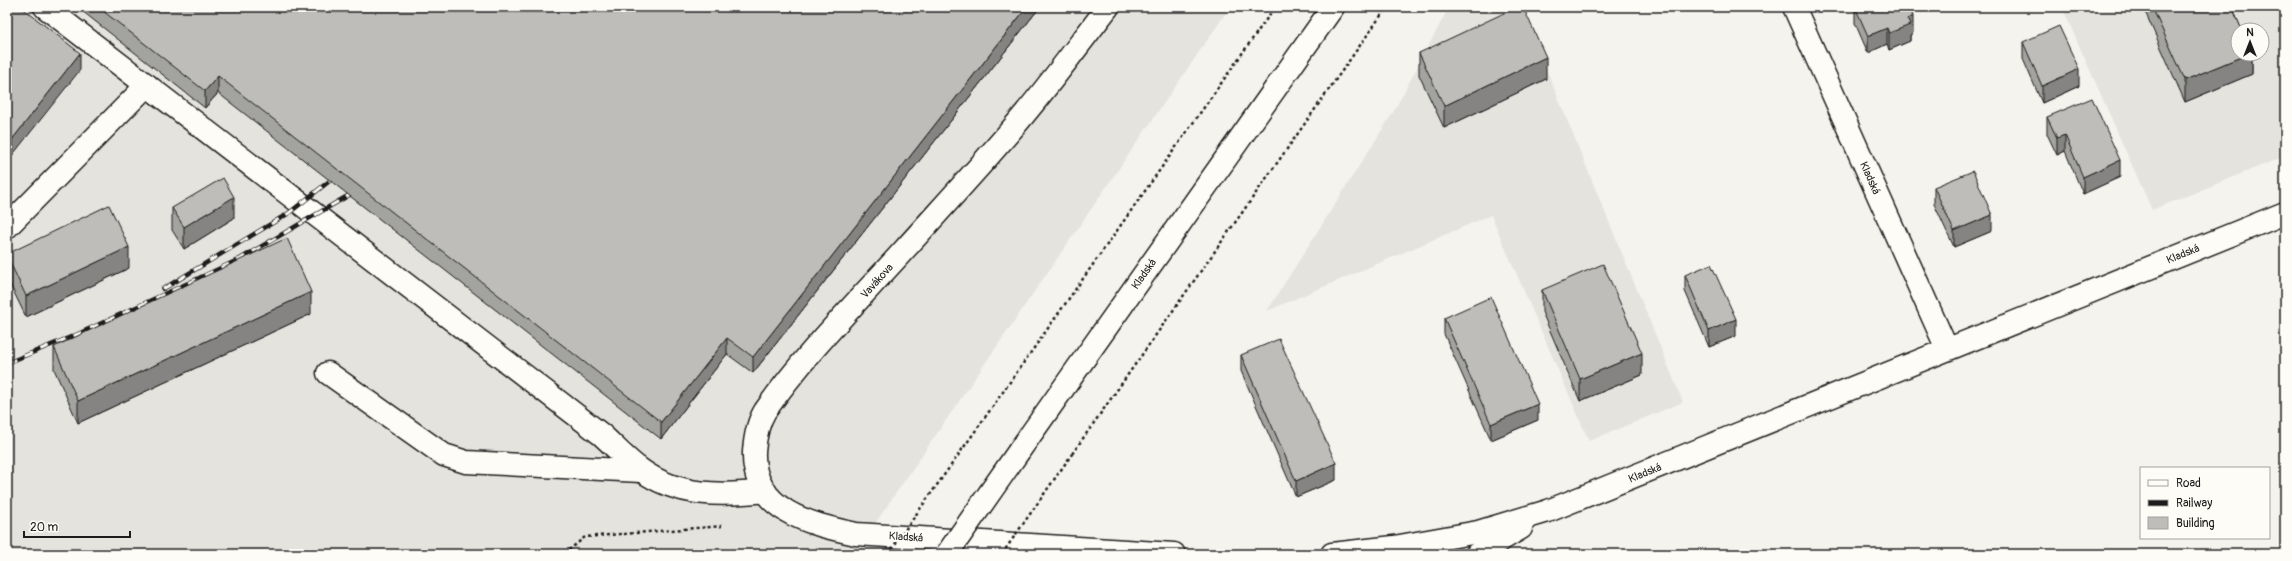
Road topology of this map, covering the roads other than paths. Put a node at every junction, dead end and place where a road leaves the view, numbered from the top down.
1 (45, 7) edge
2 (1108, 7) edge
3 (1333, 7) edge
4 (1794, 7) edge
5 (147, 85) junction
6 (2285, 213) edge
7 (7, 227) edge
8 (1947, 349) junction
9 (328, 373) dead end
10 (641, 471) junction
11 (765, 491) junction
12 (1548, 511) junction
13 (856, 534) joint
14 (947, 554) edge
15 (1174, 554) edge
16 (1332, 554) edge
17 (1477, 554) edge

1 - 5 street
2 - 11 street, Vavákova
3 - 14 street, Kladská, bridge
4 - 8 street, Kladská
5 - 7 street
5 - 10 street
6 - 8 street, Kladská
8 - 12 street, Kladská
9 - 10 street
10 - 11 street
11 - 13 street, Vavákova
12 - 16 street, Kladská
12 - 17 street
13 - 15 street, Kladská

